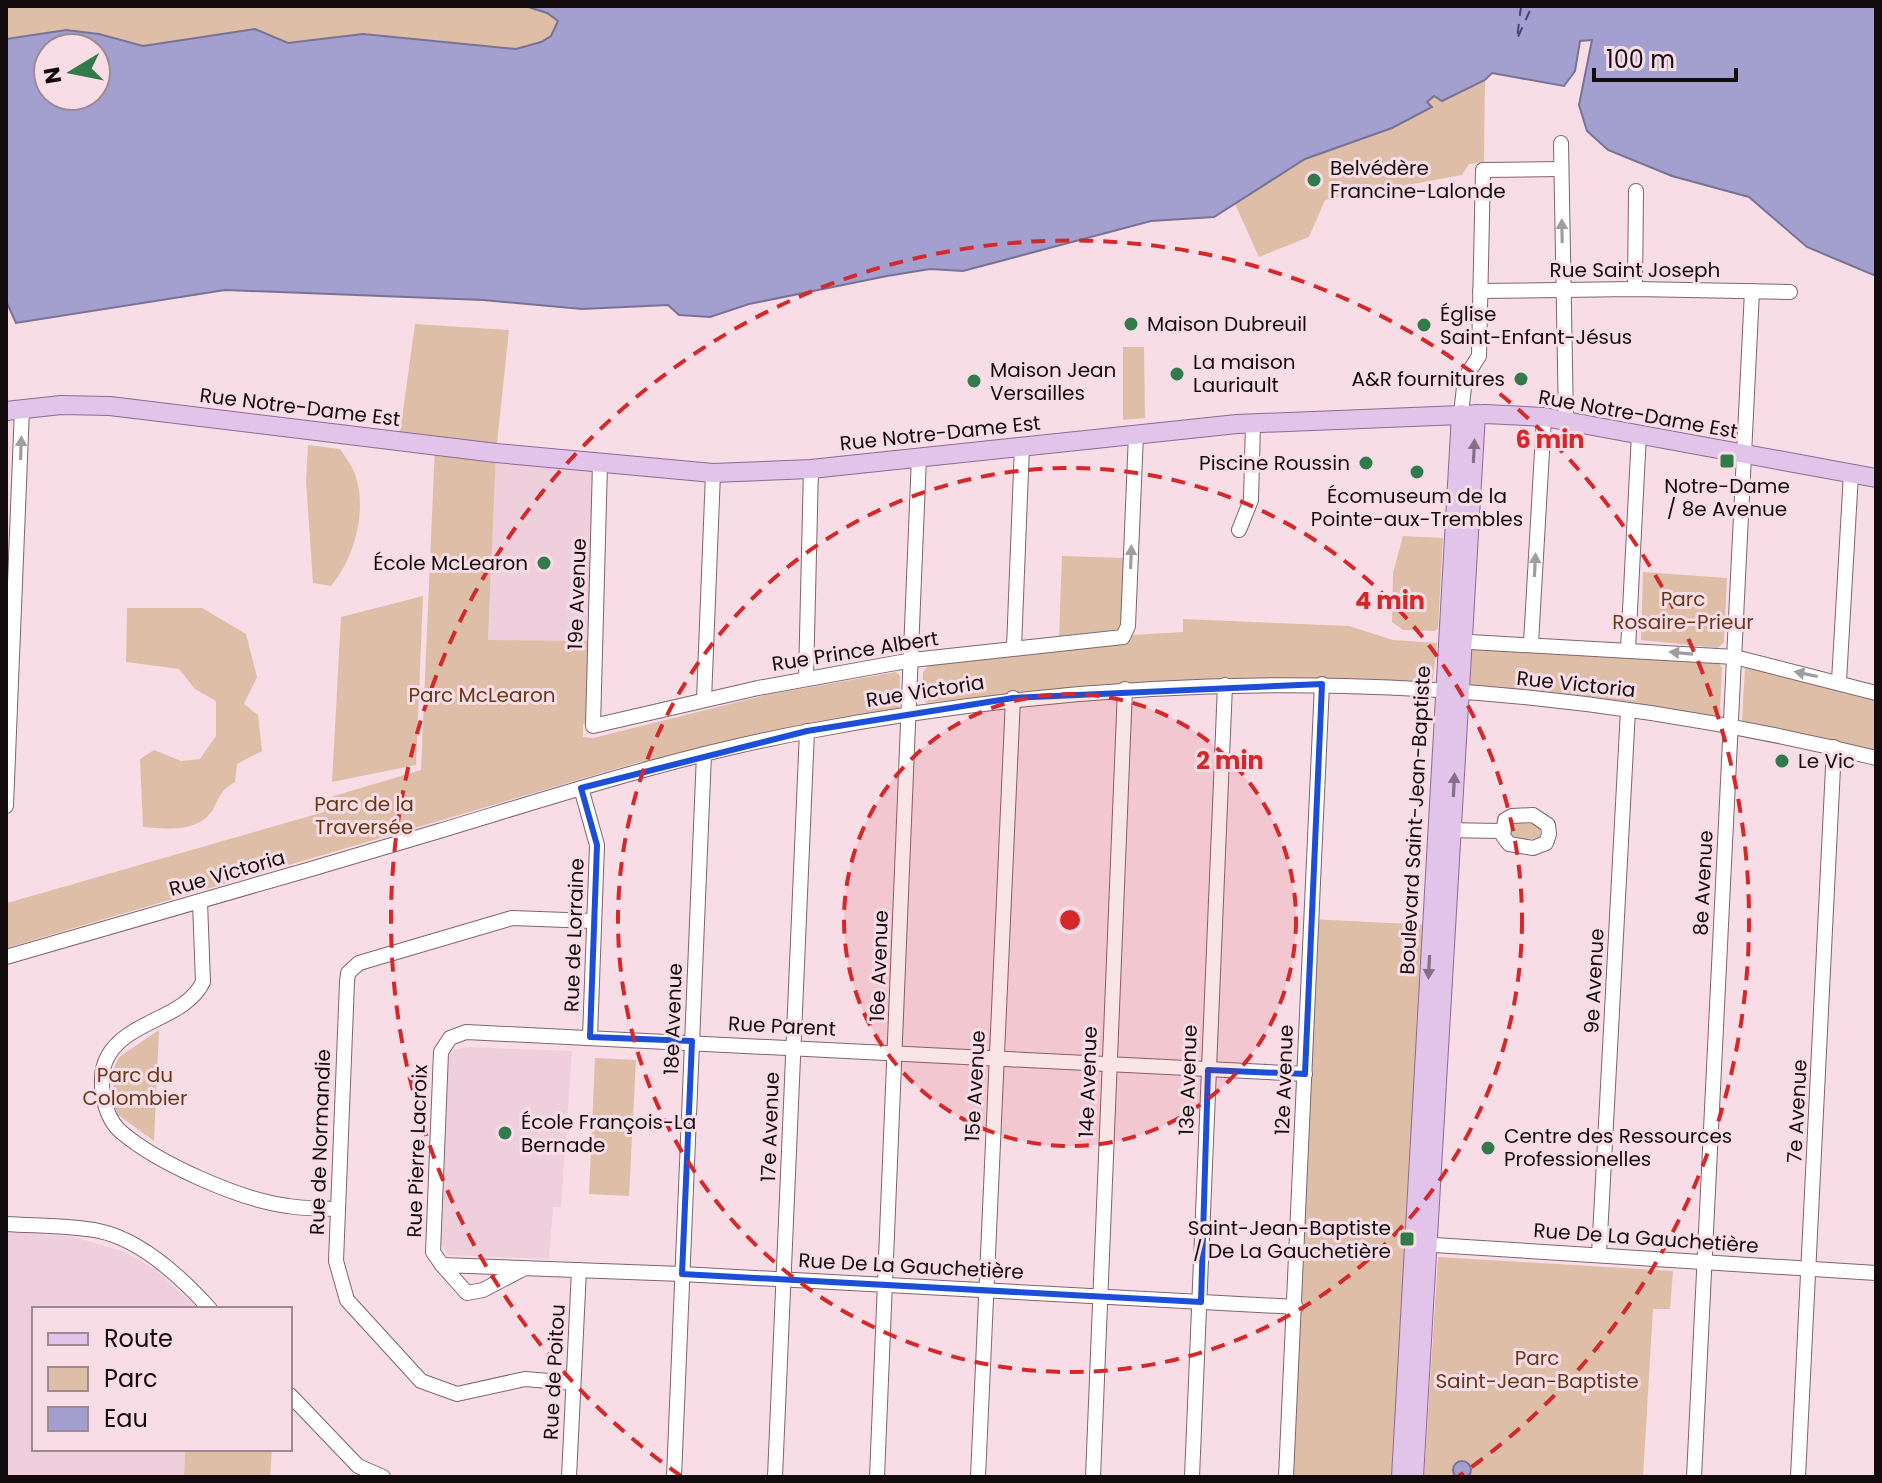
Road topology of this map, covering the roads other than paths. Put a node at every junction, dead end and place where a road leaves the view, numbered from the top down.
1 (1561, 143) dead end
2 (1561, 169) junction
3 (1636, 191) dead end
4 (1563, 289) junction
5 (1635, 289) junction
6 (1480, 291) junction
7 (1752, 291) junction
8 (1790, 292) dead end
9 (14, 410) edge
10 (1468, 414) junction
11 (1544, 417) junction
12 (1566, 421) junction
13 (1253, 423) junction
14 (1136, 434) junction
15 (1639, 434) junction
16 (1022, 446) junction
17 (1744, 454) junction
18 (919, 457) junction
19 (600, 464) junction
20 (811, 469) junction
21 (713, 473) junction
22 (1851, 474) junction
23 (1876, 478) edge
24 (1239, 530) dead end
25 (1455, 641) junction
26 (1531, 643) junction
27 (1014, 648) junction
28 (1628, 649) junction
29 (1735, 657) junction
30 (912, 660) junction
31 (806, 679) junction
32 (1839, 681) junction
33 (1322, 684) junction
34 (1225, 685) junction
35 (1125, 689) junction
36 (1452, 690) junction
37 (1876, 693) edge
38 (1013, 698) junction
39 (704, 700) junction
40 (1628, 710) junction
41 (909, 714) junction
42 (1731, 725) junction
43 (593, 726) joint
44 (8, 731) edge
45 (807, 731) junction
46 (1834, 747) junction
47 (704, 754) junction
48 (1876, 758) edge
49 (581, 788) junction
50 (6, 806) edge
51 (1444, 830) junction
52 (1502, 831) dead end
53 (200, 902) junction
54 (593, 921) junction
55 (6, 957) edge
56 (590, 1037) junction
57 (450, 1038) joint
58 (691, 1041) junction
59 (793, 1046) junction
60 (895, 1053) junction
61 (997, 1058) junction
62 (1109, 1065) junction
63 (1208, 1070) junction
64 (1305, 1074) junction
65 (337, 1209) junction
66 (6, 1224) edge
67 (1421, 1244) junction
68 (1599, 1255) junction
69 (1705, 1262) junction
70 (442, 1265) junction
71 (523, 1269) junction
72 (1809, 1269) junction
73 (579, 1270) junction
74 (1876, 1273) edge
75 (682, 1274) junction
76 (784, 1279) junction
77 (885, 1285) junction
78 (986, 1290) junction
79 (1100, 1296) junction
80 (1201, 1302) junction
81 (208, 1307) edge
82 (1296, 1307) junction
83 (573, 1383) junction
84 (292, 1397) edge
85 (354, 1472) edge
86 (383, 1477) edge
87 (569, 1477) edge
88 (674, 1477) edge
89 (775, 1477) edge
90 (877, 1477) edge
91 (978, 1477) edge
92 (1093, 1477) edge
93 (1192, 1477) edge
94 (1286, 1477) edge
95 (1401, 1477) edge
96 (1414, 1477) edge
97 (1694, 1477) edge
98 (1798, 1477) edge

1 - 2 street
4 -> 2 street
2 - 6 street, Boulevard Saint-Jean-Baptiste
3 - 5 street
4 - 5 street, Rue Saint Joseph
4 - 6 street, Rue Saint Joseph
4 - 12 street
5 - 7 street, Rue Saint Joseph
6 - 10 street, Boulevard Saint-Jean-Baptiste
7 - 8 street, Rue Saint Joseph
7 - 17 street, 8e Avenue
9 - 19 main road, Rue Notre-Dame Est
44 -> 9 street
10 - 11 main road, Rue Notre-Dame Est
10 - 13 main road, Rue Notre-Dame Est
10 - 25 main road, Boulevard Saint-Jean-Baptiste
11 - 12 main road, Rue Notre-Dame Est
26 -> 11 street
12 - 15 main road, Rue Notre-Dame Est
13 - 14 main road, Rue Notre-Dame Est
13 - 24 street
14 - 16 main road, Rue Notre-Dame Est
27 -> 14 street, Rue Prince Albert
15 - 17 main road, Rue Notre-Dame Est
15 - 28 street
16 - 18 main road, Rue Notre-Dame Est
16 - 27 street
17 - 22 main road, Rue Notre-Dame Est
17 - 29 street, 8e Avenue
18 - 20 main road, Rue Notre-Dame Est
18 - 30 street, 16e Avenue
19 - 21 main road, Rue Notre-Dame Est
19 - 43 street, 19e Avenue
20 - 21 main road, Rue Notre-Dame Est
20 - 31 street
21 - 39 street
22 - 23 main road, Rue Notre-Dame Est
22 - 32 street
25 - 26 street
25 - 36 main road, Boulevard Saint-Jean-Baptiste
26 - 28 street
27 - 30 street, Rue Prince Albert
29 -> 28 street
32 -> 29 street
29 - 42 street, 8e Avenue
30 - 31 street, Rue Prince Albert
30 - 41 street, 16e Avenue
31 - 39 street, Rue Prince Albert
32 - 37 street
33 - 34 street, Rue Victoria
33 - 36 street, Rue Victoria
33 - 64 street, 12e Avenue
34 - 35 street, Rue Victoria
34 - 63 street, 13e Avenue
35 - 38 street, Rue Victoria
35 - 62 street, 14e Avenue
36 - 40 street, Rue Victoria
36 - 51 main road, Boulevard Saint-Jean-Baptiste
38 - 41 street, Rue Victoria
38 - 61 street, 15e Avenue
39 - 43 street, Rue Prince Albert
40 - 42 street, Rue Victoria
40 - 68 street, 9e Avenue
41 - 45 street, Rue Victoria
41 - 60 street, 16e Avenue
42 - 46 street, Rue Victoria
42 - 69 street, 8e Avenue
44 - 50 street
45 - 47 street, Rue Victoria
45 - 59 street, 17e Avenue
46 - 48 street, Rue Victoria
46 - 72 street, 7e Avenue
47 - 49 street, Rue Victoria
47 - 58 street, 18e Avenue
49 - 53 street, Rue Victoria
49 - 54 street, Rue de Lorraine
51 - 52 street
51 - 67 main road, Boulevard Saint-Jean-Baptiste
53 - 55 street, Rue Victoria
53 - 65 street
54 - 56 street, Rue de Lorraine
54 - 65 street, Rue de Normandie
56 - 57 street, Rue Parent
56 - 58 street, Rue Parent
57 - 70 street, Rue Pierre Lacroix
58 - 59 street, Rue Parent
58 - 75 street, 18e Avenue
59 - 60 street, Rue Parent
59 - 76 street, 17e Avenue
60 - 61 street, Rue Parent
60 - 77 street, 16e Avenue
61 - 62 street, Rue Parent
61 - 78 street, 15e Avenue
62 - 63 street, Rue Parent
62 - 79 street, 14e Avenue
63 - 64 street, Rue Parent
63 - 80 street, 13e Avenue
64 - 82 street, 12e Avenue
65 - 83 street, Rue de Normandie
66 - 81 street
67 - 68 street, Rue De La Gauchetière
67 - 95 main road, Boulevard Saint-Jean-Baptiste
67 - 96 main road, Boulevard Saint-Jean-Baptiste
68 - 69 street, Rue De La Gauchetière
69 - 72 street, Rue De La Gauchetière
69 - 97 street, 8e Avenue
70 - 71 street, Rue De La Gauchetière
70 - 71 street, Rue De La Gauchetière
71 - 73 street, Rue De La Gauchetière
72 - 74 street, Rue De La Gauchetière
72 - 98 street, 7e Avenue
73 - 75 street, Rue De La Gauchetière
73 - 83 street, Rue de Poitou
75 - 76 street, Rue De La Gauchetière
75 - 88 street, 18e Avenue
76 - 77 street, Rue De La Gauchetière
76 - 89 street, 17e Avenue
77 - 78 street, Rue De La Gauchetière
77 - 90 street, 16e Avenue
78 - 79 street, Rue De La Gauchetière
78 - 91 street, 15e Avenue
79 - 80 street, Rue De La Gauchetière
79 - 92 street, 14e Avenue
80 - 82 street, Rue De La Gauchetière
80 - 93 street, 13e Avenue
82 - 94 street, 12e Avenue
83 - 87 street, Rue de Poitou
84 - 85 street
85 - 86 street

